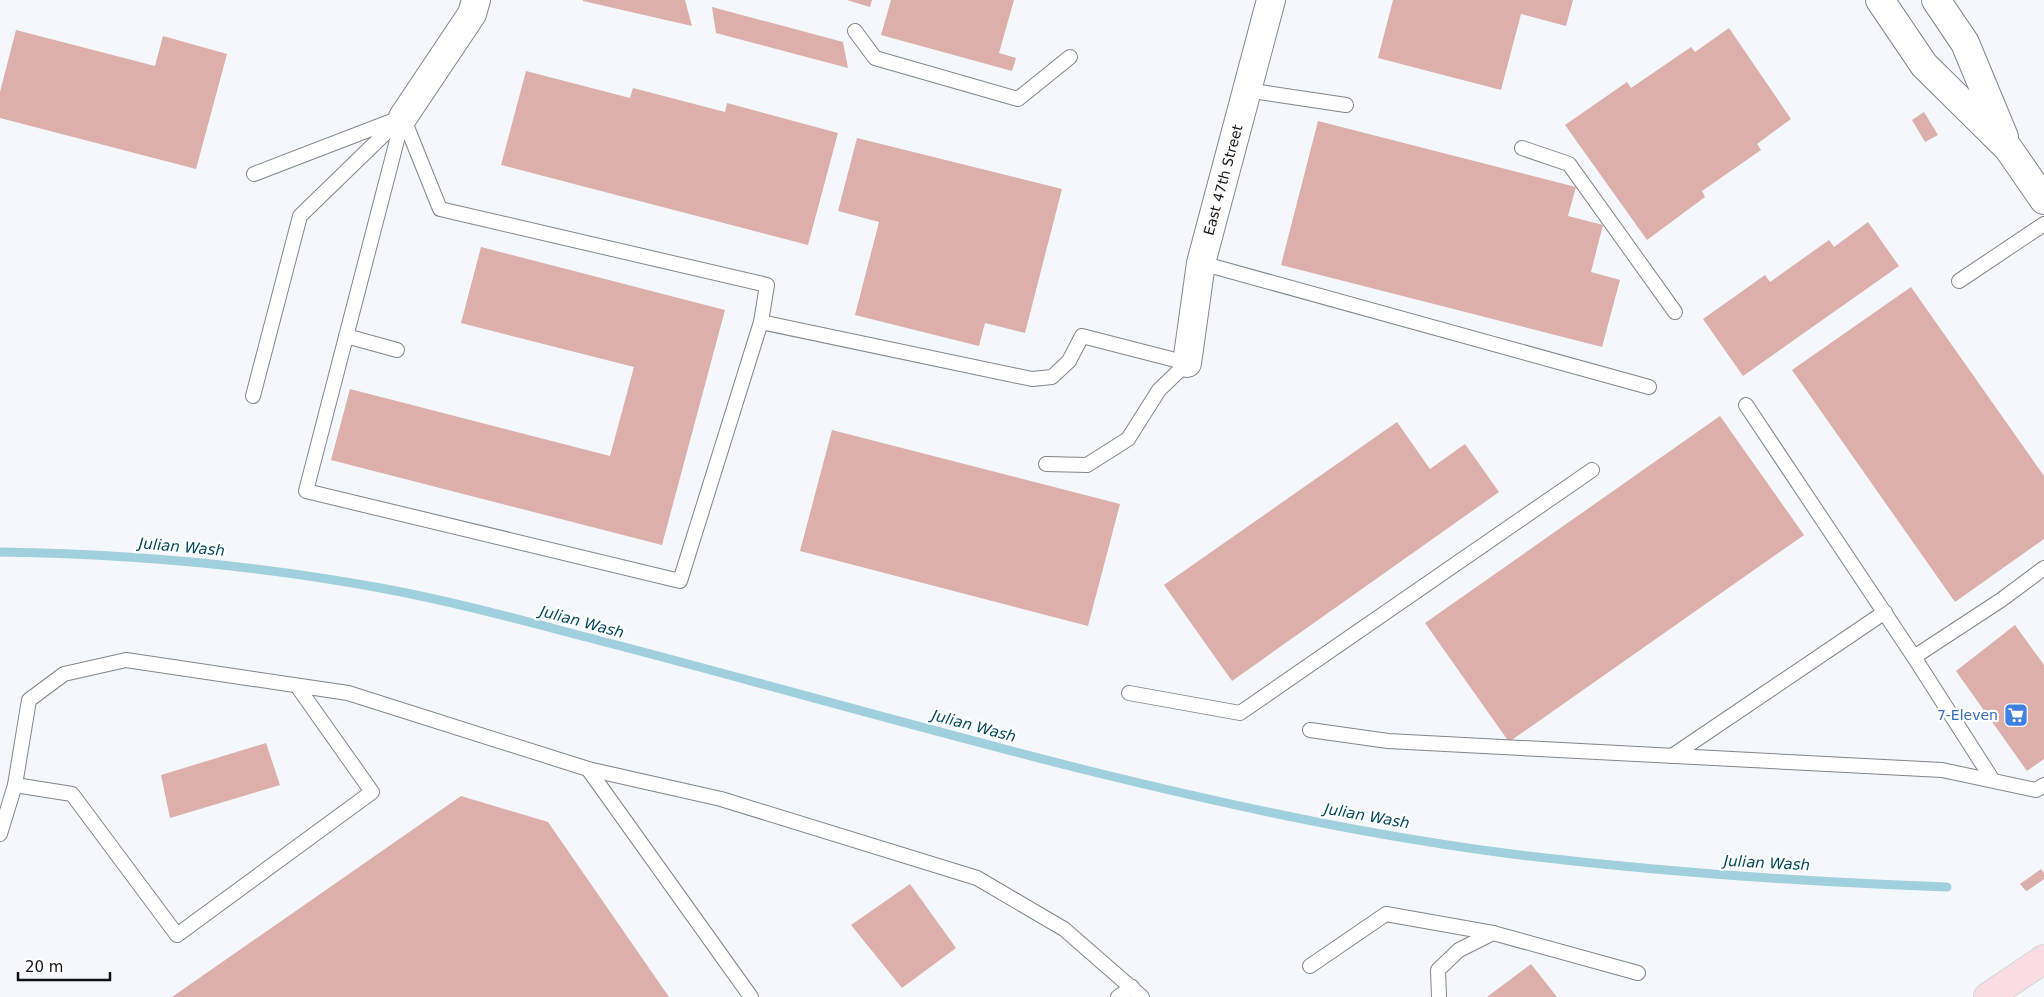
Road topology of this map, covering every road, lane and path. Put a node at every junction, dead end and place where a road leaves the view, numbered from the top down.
1 (476, 0) edge
2 (1270, 0) edge
3 (1880, 0) edge
4 (1936, 0) edge
5 (855, 31) dead end
6 (1070, 57) dead end
7 (1246, 90) junction
8 (1346, 104) dead end
9 (403, 117) junction
10 (1522, 148) dead end
11 (2008, 148) junction
12 (254, 174) dead end
13 (2041, 189) edge
14 (2044, 224) edge
15 (1202, 263) junction
16 (1959, 281) dead end
17 (1675, 312) dead end
18 (761, 322) junction
19 (346, 336) junction
20 (397, 350) dead end
21 (1187, 363) junction
22 (1649, 387) dead end
23 (252, 396) dead end
24 (1746, 404) dead end
25 (1046, 464) dead end
26 (1592, 470) dead end
27 (2044, 568) edge
28 (1885, 612) junction
29 (1914, 657) junction
30 (297, 686) junction
31 (1129, 693) dead end
32 (1310, 730) dead end
33 (1672, 756) junction
34 (588, 769) junction
35 (1992, 779) junction
36 (15, 785) junction
37 (2044, 785) edge
38 (0, 834) edge
39 (1493, 933) junction
40 (2044, 960) edge
41 (1310, 966) dead end
42 (1638, 973) dead end
43 (1137, 992) edge
44 (751, 997) edge
45 (1118, 997) edge
46 (1439, 997) edge
47 (1988, 997) edge

1 - 9 street
2 - 7 street, East 47th Street
3 - 11 street
4 - 11 street
5 - 6 lane
7 - 8 lane
7 - 15 street, East 47th Street
9 - 12 lane
9 - 18 lane
9 - 19 lane
9 - 23 lane
10 - 17 lane
11 - 13 street
14 - 16 lane
15 - 21 street, East 47th Street
15 - 22 lane
18 - 19 lane
18 - 21 lane
19 - 20 lane
21 - 25 lane
24 - 28 lane
26 - 31 lane
27 - 29 lane
28 - 29 lane
28 - 33 lane
29 - 35 lane
30 - 34 lane
30 - 36 lane
30 - 36 lane
32 - 33 lane
33 - 35 lane
34 - 43 lane
34 - 44 lane
35 - 37 lane
36 - 38 lane
39 - 41 lane
39 - 42 lane
39 - 46 lane
40 - 47 main road
43 - 45 lane

